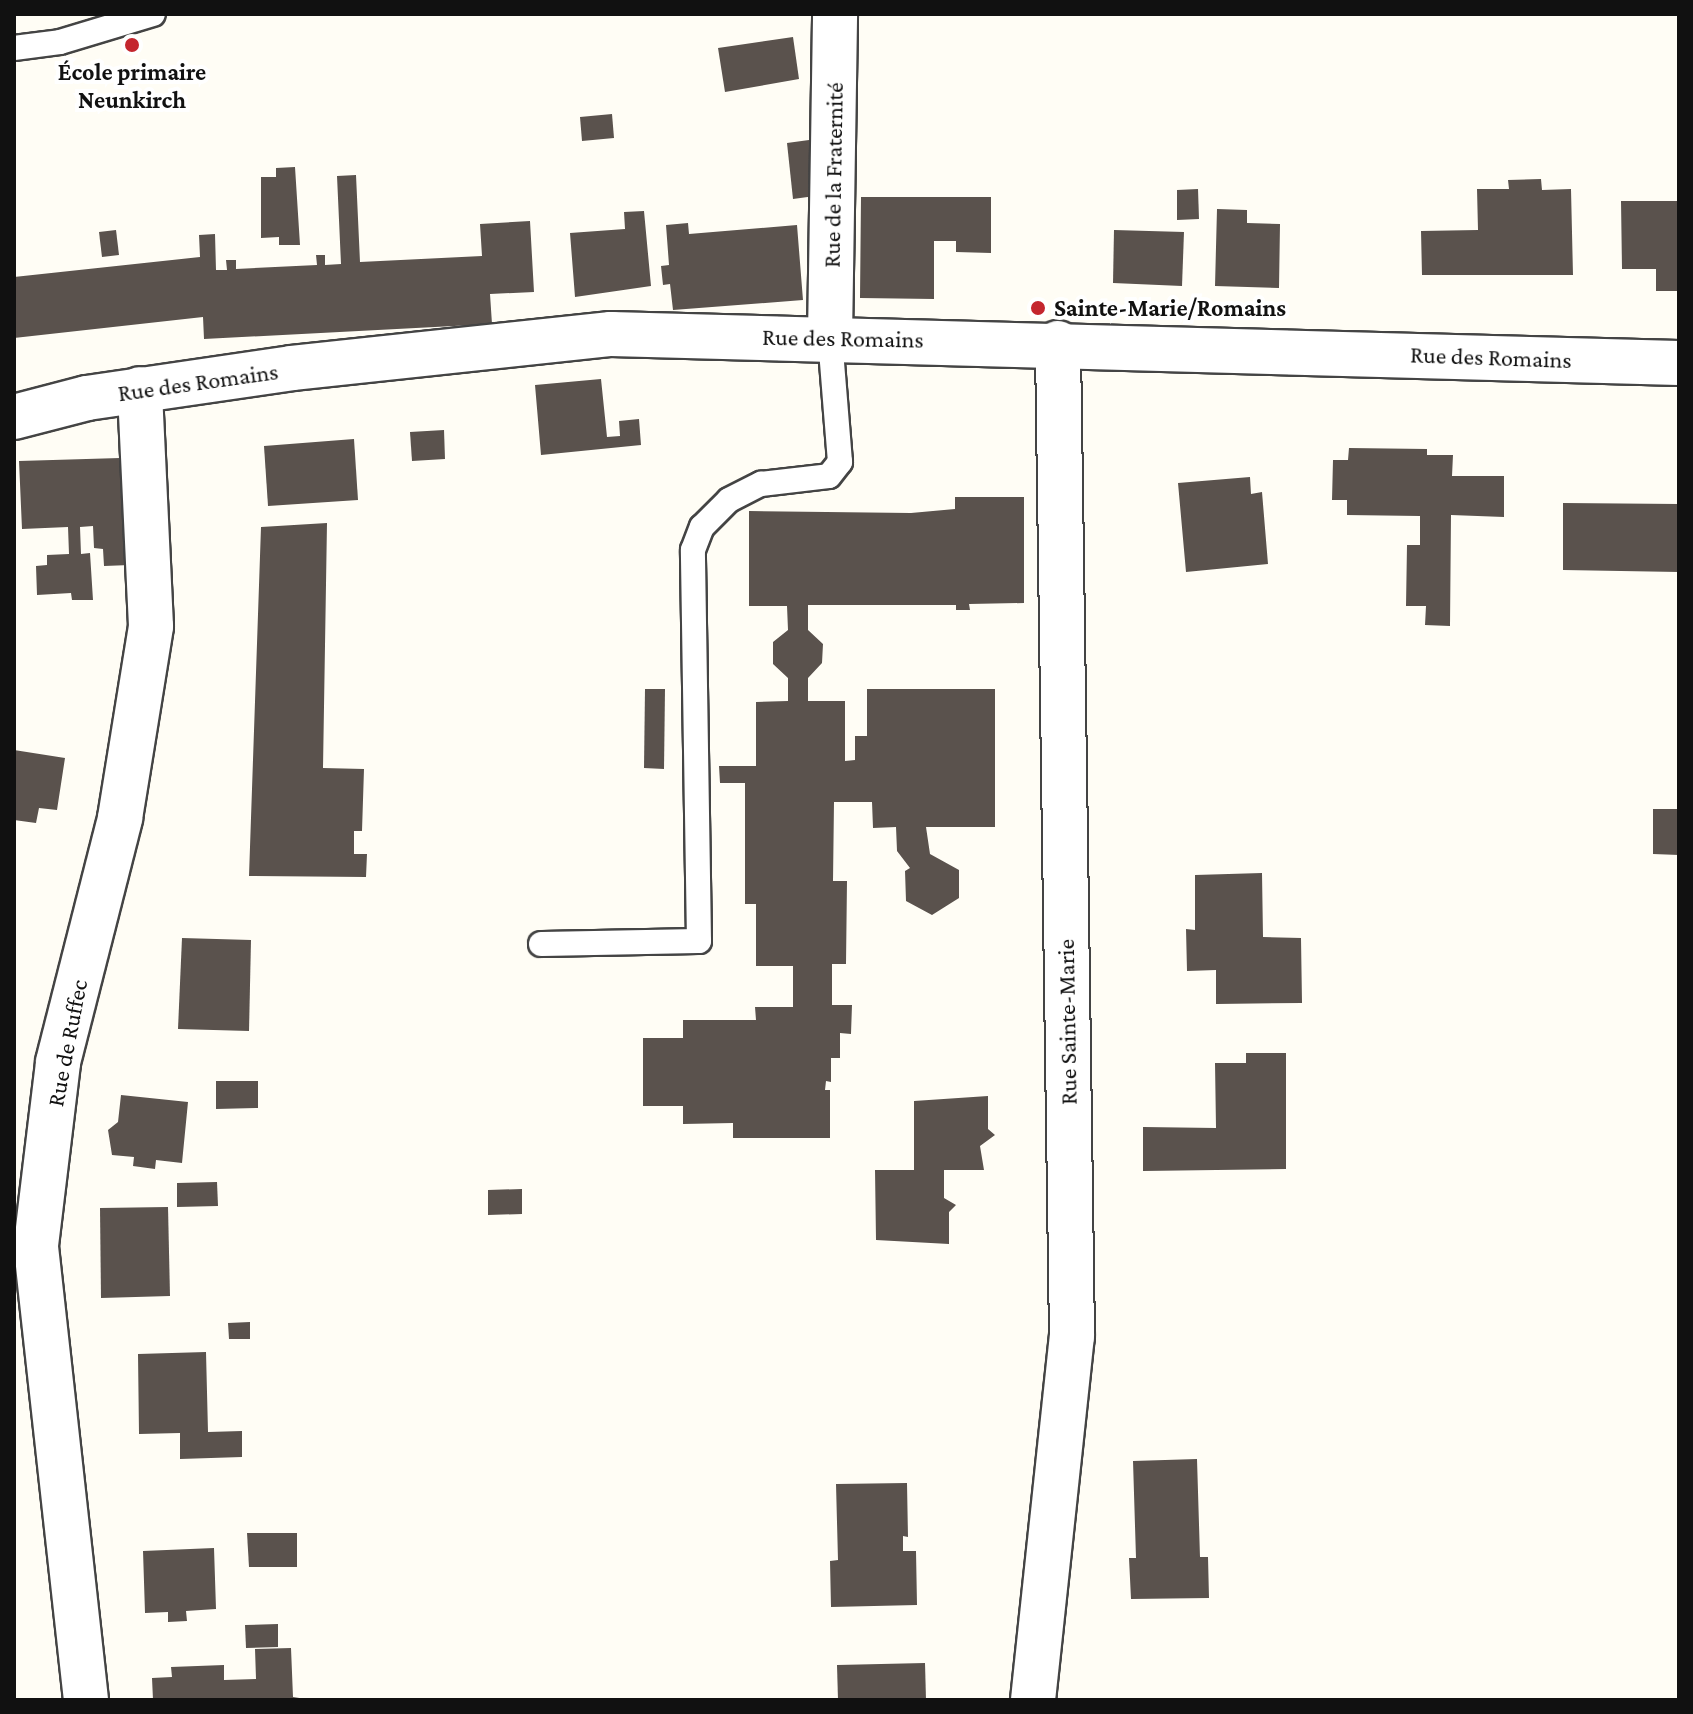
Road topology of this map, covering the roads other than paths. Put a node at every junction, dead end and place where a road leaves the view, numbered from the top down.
1 (153, 14) edge
2 (835, 14) edge
3 (14, 48) edge
4 (830, 337) junction
5 (1058, 343) junction
6 (1679, 363) edge
7 (140, 389) junction
8 (14, 417) edge
9 (541, 944) dead end
10 (33, 1107) edge
11 (86, 1700) edge
12 (1033, 1700) edge

1 - 3 lane
2 - 4 street, Rue de la Fraternité
4 - 5 street, Rue des Romains
4 - 7 street, Rue des Romains
4 - 9 lane
5 - 6 street, Rue des Romains
5 - 12 street, Rue Sainte-Marie
7 - 8 street, Rue des Romains
7 - 10 street, Rue de Ruffec
10 - 11 street, Rue de Ruffec

